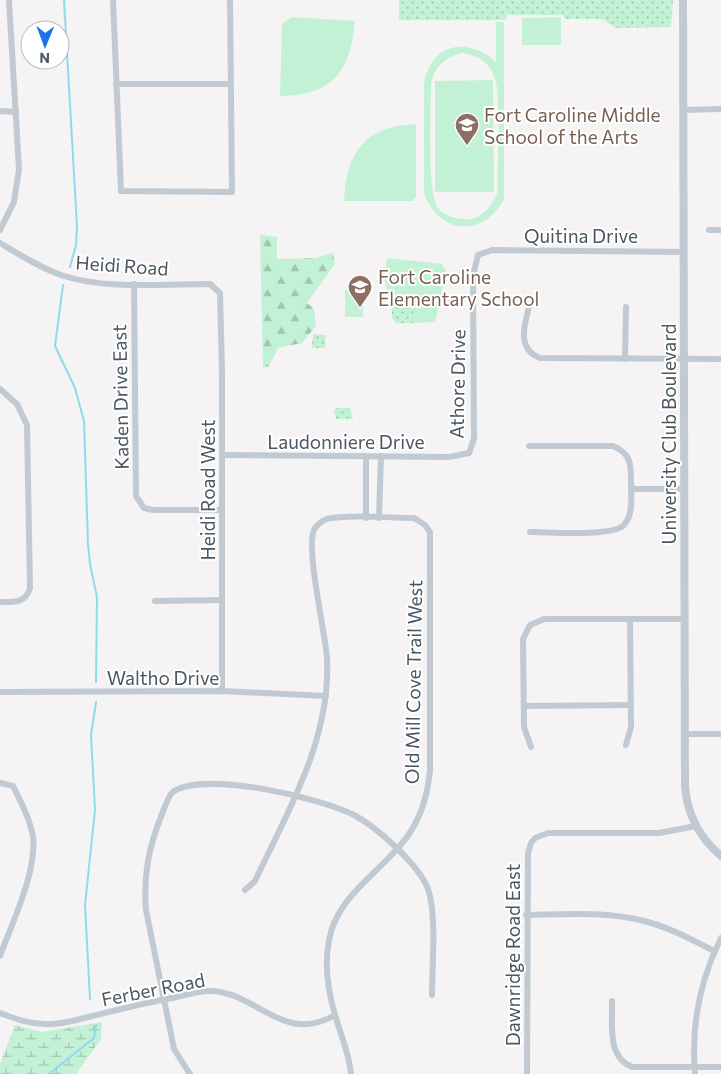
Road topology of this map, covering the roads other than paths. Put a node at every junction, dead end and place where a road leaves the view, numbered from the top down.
1 (9, 0) edge
2 (113, 0) edge
3 (230, 0) edge
4 (683, 0) edge
5 (116, 84) junction
6 (230, 84) junction
7 (721, 109) edge
8 (684, 110) junction
9 (0, 112) edge
10 (16, 112) junction
11 (0, 230) edge
12 (709, 230) dead end
13 (721, 230) edge
14 (0, 243) edge
15 (684, 252) junction
16 (478, 255) joint
17 (134, 284) junction
18 (218, 290) joint
19 (626, 307) dead end
20 (529, 308) dead end
21 (625, 359) junction
22 (685, 359) junction
23 (721, 359) edge
24 (0, 389) edge
25 (529, 446) dead end
26 (469, 452) joint
27 (222, 455) junction
28 (366, 456) junction
29 (380, 456) junction
30 (684, 489) junction
31 (631, 490) junction
32 (222, 510) junction
33 (366, 518) junction
34 (379, 518) junction
35 (530, 532) dead end
36 (222, 600) junction
37 (154, 601) dead end
38 (0, 602) edge
39 (630, 619) junction
40 (685, 619) junction
41 (0, 692) edge
42 (222, 692) junction
43 (326, 696) junction
44 (631, 705) junction
45 (524, 706) junction
46 (685, 734) junction
47 (721, 734) edge
48 (626, 745) dead end
49 (531, 747) dead end
50 (0, 783) edge
51 (294, 796) junction
52 (696, 826) junction
53 (397, 850) junction
54 (721, 856) edge
55 (245, 890) dead end
56 (526, 915) junction
57 (721, 938) edge
58 (714, 952) junction
59 (0, 956) edge
60 (432, 995) dead end
61 (164, 1000) junction
62 (612, 1001) dead end
63 (0, 1013) edge
64 (335, 1015) junction
65 (721, 1067) edge
66 (695, 1071) edge
67 (190, 1074) edge
68 (351, 1074) edge
69 (527, 1074) edge

1 - 10 street
2 - 5 street
3 - 6 street
4 - 8 street, University Club Boulevard
5 - 6 street
5 - 6 street
7 - 8 street
8 - 15 street, University Club Boulevard
9 - 10 street
10 - 11 street
12 - 13 street
14 - 17 street, Heidi Road
15 - 16 street, Quitina Drive
15 - 22 street, University Club Boulevard
16 - 26 street, Athore Drive
17 - 18 street, Heidi Road
17 - 32 street, Kaden Drive East
18 - 27 street, Heidi Road West
19 - 21 street
20 - 21 street
21 - 22 street
22 - 23 street
22 - 30 street, University Club Boulevard
24 - 38 street
25 - 31 street
26 - 29 street, Laudonniere Drive
27 - 28 street, Laudonniere Drive
27 - 32 street, Heidi Road West
28 - 29 street, Laudonniere Drive
28 - 33 street
29 - 34 street
30 - 31 street
30 - 40 street, University Club Boulevard
31 - 35 street
32 - 36 street, Heidi Road West
33 - 34 street
33 - 43 street
34 - 53 street, Old Mill Cove Trail West
36 - 37 street
36 - 42 street, Heidi Road West
39 - 40 street
39 - 44 street
39 - 45 street
40 - 46 street, University Club Boulevard
41 - 42 street, Waltho Drive
42 - 43 street, Waltho Drive
43 - 51 street
44 - 45 street
44 - 48 street
45 - 49 street
46 - 47 street
46 - 52 street, University Club Boulevard
50 - 59 street
51 - 53 street
51 - 55 street
51 - 61 street
52 - 54 street, University Club Boulevard
52 - 56 street, Dawnridge Road East
53 - 60 street
53 - 64 street, Old Mill Cove Trail West
56 - 58 street
56 - 69 street, Dawnridge Road East
57 - 58 street
58 - 66 street
61 - 63 street, Ferber Road
61 - 64 street, Ferber Road
61 - 67 street
62 - 66 street
64 - 68 street, Old Mill Cove Trail West
65 - 66 street

